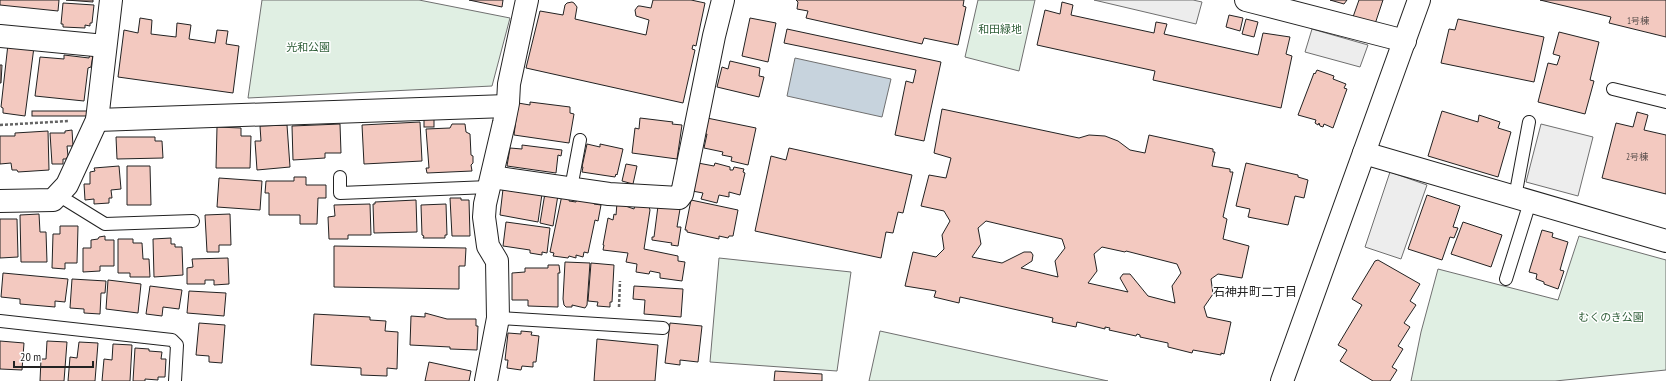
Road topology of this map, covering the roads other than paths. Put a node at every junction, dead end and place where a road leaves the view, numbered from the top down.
1 (111, 0) edge
2 (527, 0) edge
3 (723, 0) edge
4 (1246, 0) edge
5 (1419, 0) edge
6 (0, 36) edge
7 (1405, 41) junction
8 (105, 46) junction
9 (1613, 89) dead end
10 (1666, 102) edge
11 (507, 106) junction
12 (97, 120) junction
13 (1528, 122) dead end
14 (580, 140) dead end
15 (1364, 153) junction
16 (340, 177) dead end
17 (490, 182) junction
18 (571, 188) junction
19 (58, 195) junction
20 (1522, 200) junction
21 (0, 201) edge
22 (193, 220) dead end
23 (1666, 241) edge
24 (1506, 279) dead end
25 (498, 318) junction
26 (0, 321) edge
27 (663, 328) dead end
28 (176, 381) edge
29 (486, 381) edge
30 (1282, 381) edge

1 - 8 street
2 - 11 street
3 - 18 street
4 - 7 street
5 - 7 street
6 - 8 street
7 - 15 street
8 - 12 street
9 - 10 lane
11 - 12 street
11 - 17 street
12 - 19 street
13 - 20 lane
14 - 18 lane
15 - 20 street
15 - 30 street
16 - 17 lane
17 - 18 street
17 - 25 street
19 - 21 street
19 - 22 lane
20 - 23 street
20 - 24 lane
25 - 27 lane
25 - 29 street
26 - 28 lane

